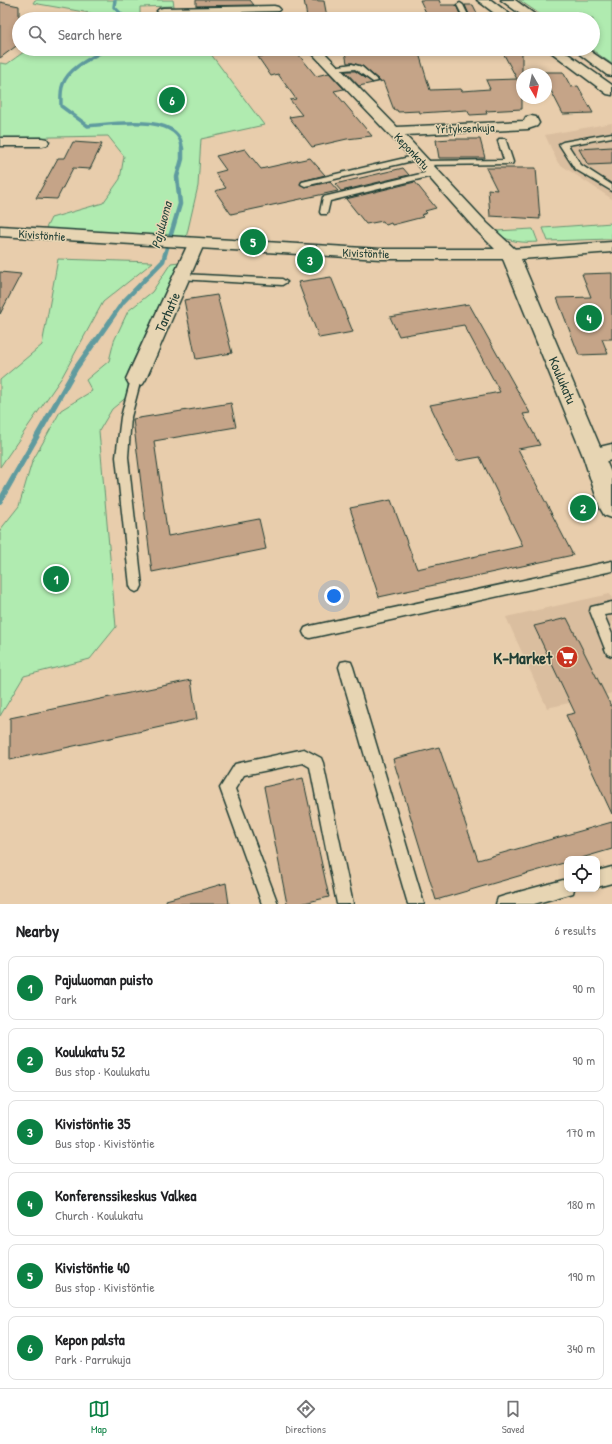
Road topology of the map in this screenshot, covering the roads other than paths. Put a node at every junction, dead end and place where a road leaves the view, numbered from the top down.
1 (266, 0) edge
2 (483, 0) edge
3 (507, 0) edge
4 (460, 5) dead end
5 (274, 9) junction
6 (163, 11) dead end
7 (277, 12) edge
8 (464, 12) edge
9 (500, 12) edge
10 (525, 12) edge
11 (321, 56) edge
12 (563, 56) edge
13 (589, 56) edge
14 (333, 69) junction
15 (612, 72) edge
16 (375, 81) dead end
17 (612, 91) edge
18 (531, 120) dead end
19 (393, 131) junction
20 (612, 135) edge
21 (502, 141) dead end
22 (0, 142) edge
23 (42, 142) dead end
24 (425, 164) junction
25 (305, 184) dead end
26 (612, 189) edge
27 (324, 212) dead end
28 (0, 232) edge
29 (190, 244) junction
30 (612, 247) edge
31 (510, 254) junction
32 (182, 277) junction
33 (282, 282) dead end
34 (136, 379) joint
35 (603, 454) edge
36 (612, 508) edge
37 (612, 566) edge
38 (136, 586) dead end
39 (612, 608) edge
40 (310, 632) dead end
41 (612, 650) edge
42 (346, 667) dead end
43 (612, 875) edge
44 (600, 878) edge
45 (564, 888) edge
46 (270, 904) edge
47 (344, 904) edge
48 (416, 904) edge
49 (504, 904) edge

1 - 5 street
2 - 9 main road
3 - 10 main road
4 - 8 lane
5 - 6 street
5 - 7 street
11 - 14 street, Keponkatu
12 - 17 main road
13 - 15 main road
14 - 16 lane
14 - 19 street, Keponkatu
18 - 19 street, Yrityksenkuja
19 - 24 street, Keponkatu
20 - 26 lane
21 - 24 lane
22 - 23 street
24 - 25 lane
24 - 27 lane
24 - 31 street, Keponkatu
28 - 29 main road, Kivistöntie
29 - 31 main road, Kivistöntie
29 - 32 street, Tarhatie
30 - 31 main road, Kivistöntie
31 - 35 main road, Koulukatu
32 - 33 lane
32 - 34 street, Tarhatie
34 - 38 lane
35 - 36 main road, Koulukatu
37 - 40 lane
39 - 41 lane
42 - 48 lane
43 - 44 lane
45 - 49 lane
46 - 47 lane

